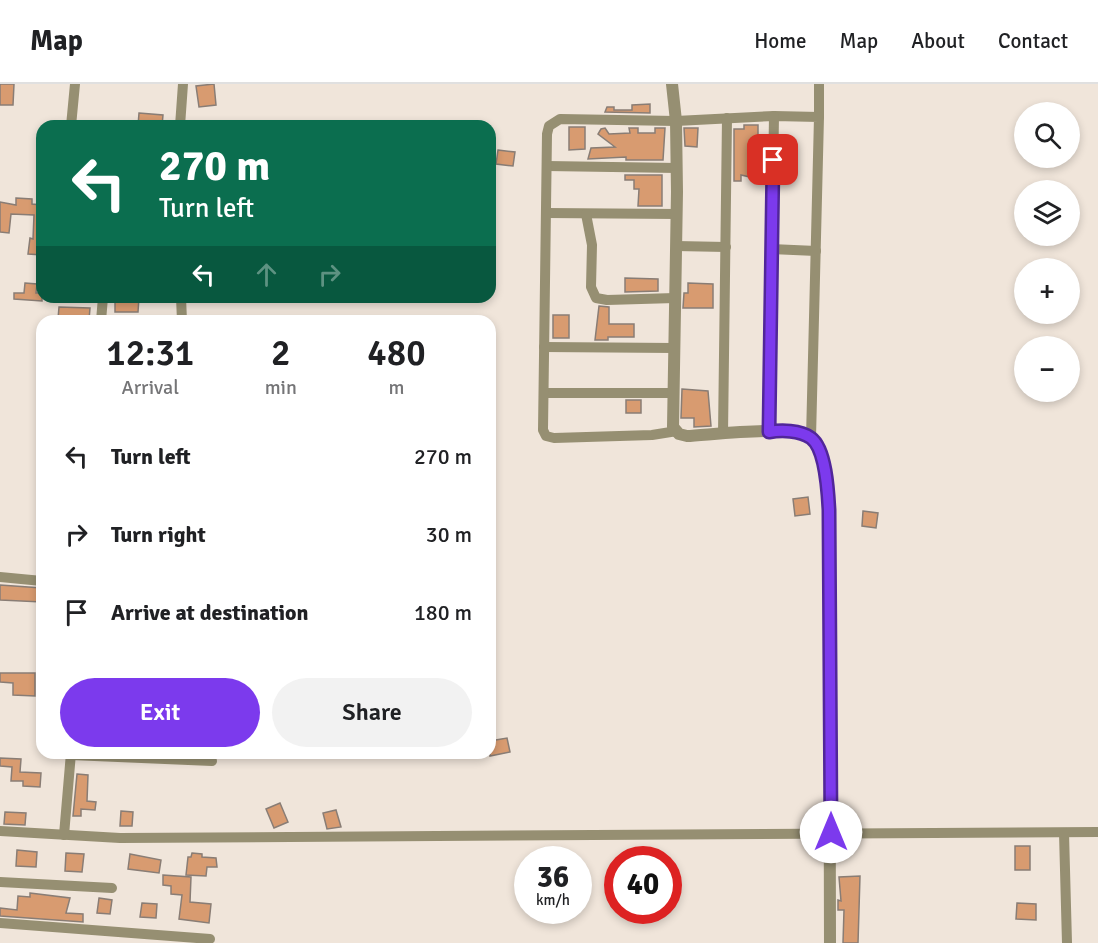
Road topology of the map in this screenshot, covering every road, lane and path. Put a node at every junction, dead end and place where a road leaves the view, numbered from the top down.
1 (75, 84) edge
2 (183, 84) edge
3 (672, 84) edge
4 (819, 84) edge
5 (774, 116) junction
6 (819, 117) junction
7 (727, 118) junction
8 (72, 120) edge
9 (180, 120) edge
10 (676, 121) junction
11 (547, 166) junction
12 (677, 168) junction
13 (547, 213) junction
14 (586, 214) junction
15 (677, 214) junction
16 (676, 246) junction
17 (726, 247) junction
18 (771, 249) junction
19 (816, 251) junction
20 (675, 298) junction
21 (544, 347) junction
22 (674, 348) junction
23 (544, 393) junction
24 (672, 393) junction
25 (677, 431) junction
26 (769, 432) junction
27 (723, 434) junction
28 (811, 438) junction
29 (0, 577) edge
30 (36, 580) edge
31 (71, 759) edge
32 (172, 759) edge
33 (212, 761) dead end
34 (0, 831) edge
35 (831, 832) junction
36 (1098, 832) edge
37 (1064, 833) junction
38 (64, 835) junction
39 (0, 882) edge
40 (111, 888) dead end
41 (0, 924) edge
42 (210, 939) dead end
43 (830, 943) edge
44 (1067, 943) edge

1 - 8 street
2 - 9 street
3 - 10 street
4 - 6 street
5 - 6 street
5 - 7 street
5 - 18 street
6 - 19 street
7 - 10 street
7 - 17 street
10 - 11 street
10 - 12 street
11 - 12 street
11 - 13 street
12 - 15 street
13 - 14 street
13 - 21 street
14 - 15 street
14 - 20 street
15 - 16 street
16 - 17 street
16 - 20 street
17 - 27 street
18 - 19 street
18 - 26 street
19 - 28 street
20 - 22 street
21 - 22 street
21 - 23 street
22 - 24 street
23 - 24 street
23 - 25 street
24 - 25 street
25 - 27 street
26 - 27 street
26 - 28 street
28 - 35 street
29 - 30 street
31 - 38 street
32 - 33 street
34 - 38 street
35 - 37 street
35 - 38 street
35 - 43 street
36 - 37 street
37 - 44 street
39 - 40 street
41 - 42 street

